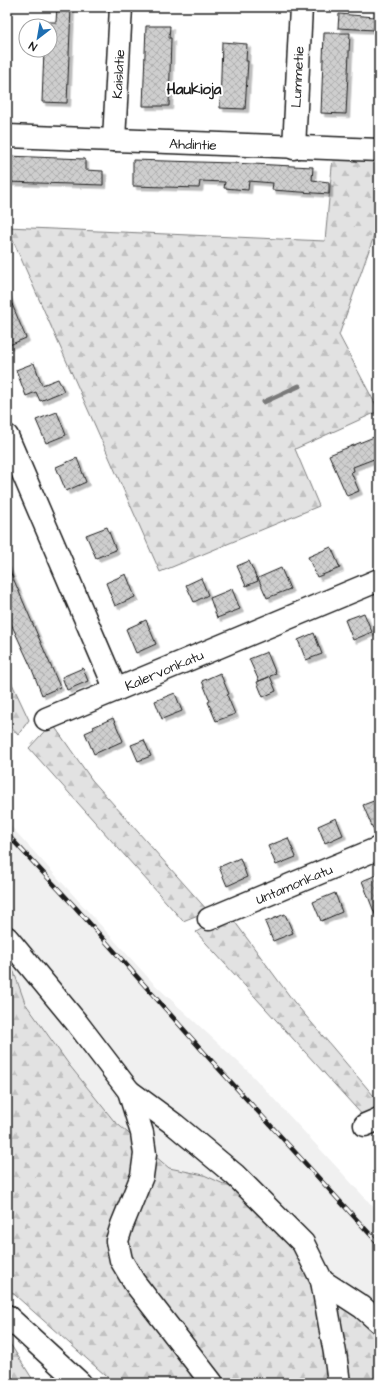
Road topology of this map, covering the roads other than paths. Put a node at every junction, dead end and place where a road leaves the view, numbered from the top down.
1 (121, 7) edge
2 (301, 7) edge
3 (7, 136) edge
4 (114, 140) junction
5 (294, 148) junction
6 (379, 150) edge
7 (7, 436) edge
8 (379, 580) edge
9 (116, 690) junction
10 (46, 718) dead end
11 (379, 848) edge
12 (209, 920) dead end
13 (7, 938) edge
14 (129, 1091) junction
15 (322, 1281) junction
16 (7, 1316) edge
17 (379, 1322) edge
18 (80, 1383) edge
19 (212, 1383) edge
20 (339, 1383) edge

1 - 4 street, Kaislatie
2 - 5 street, Lummetie
3 - 4 street, Ahdintie
4 - 5 street, Ahdintie
5 - 6 street, Ahdintie
7 - 9 street, Kalervonkatu
8 - 9 street, Kalervonkatu
9 - 10 street
11 - 12 street, Untamonkatu
13 - 14 street
14 - 15 street
14 - 19 street
15 - 17 street
15 - 20 street
16 - 18 street

